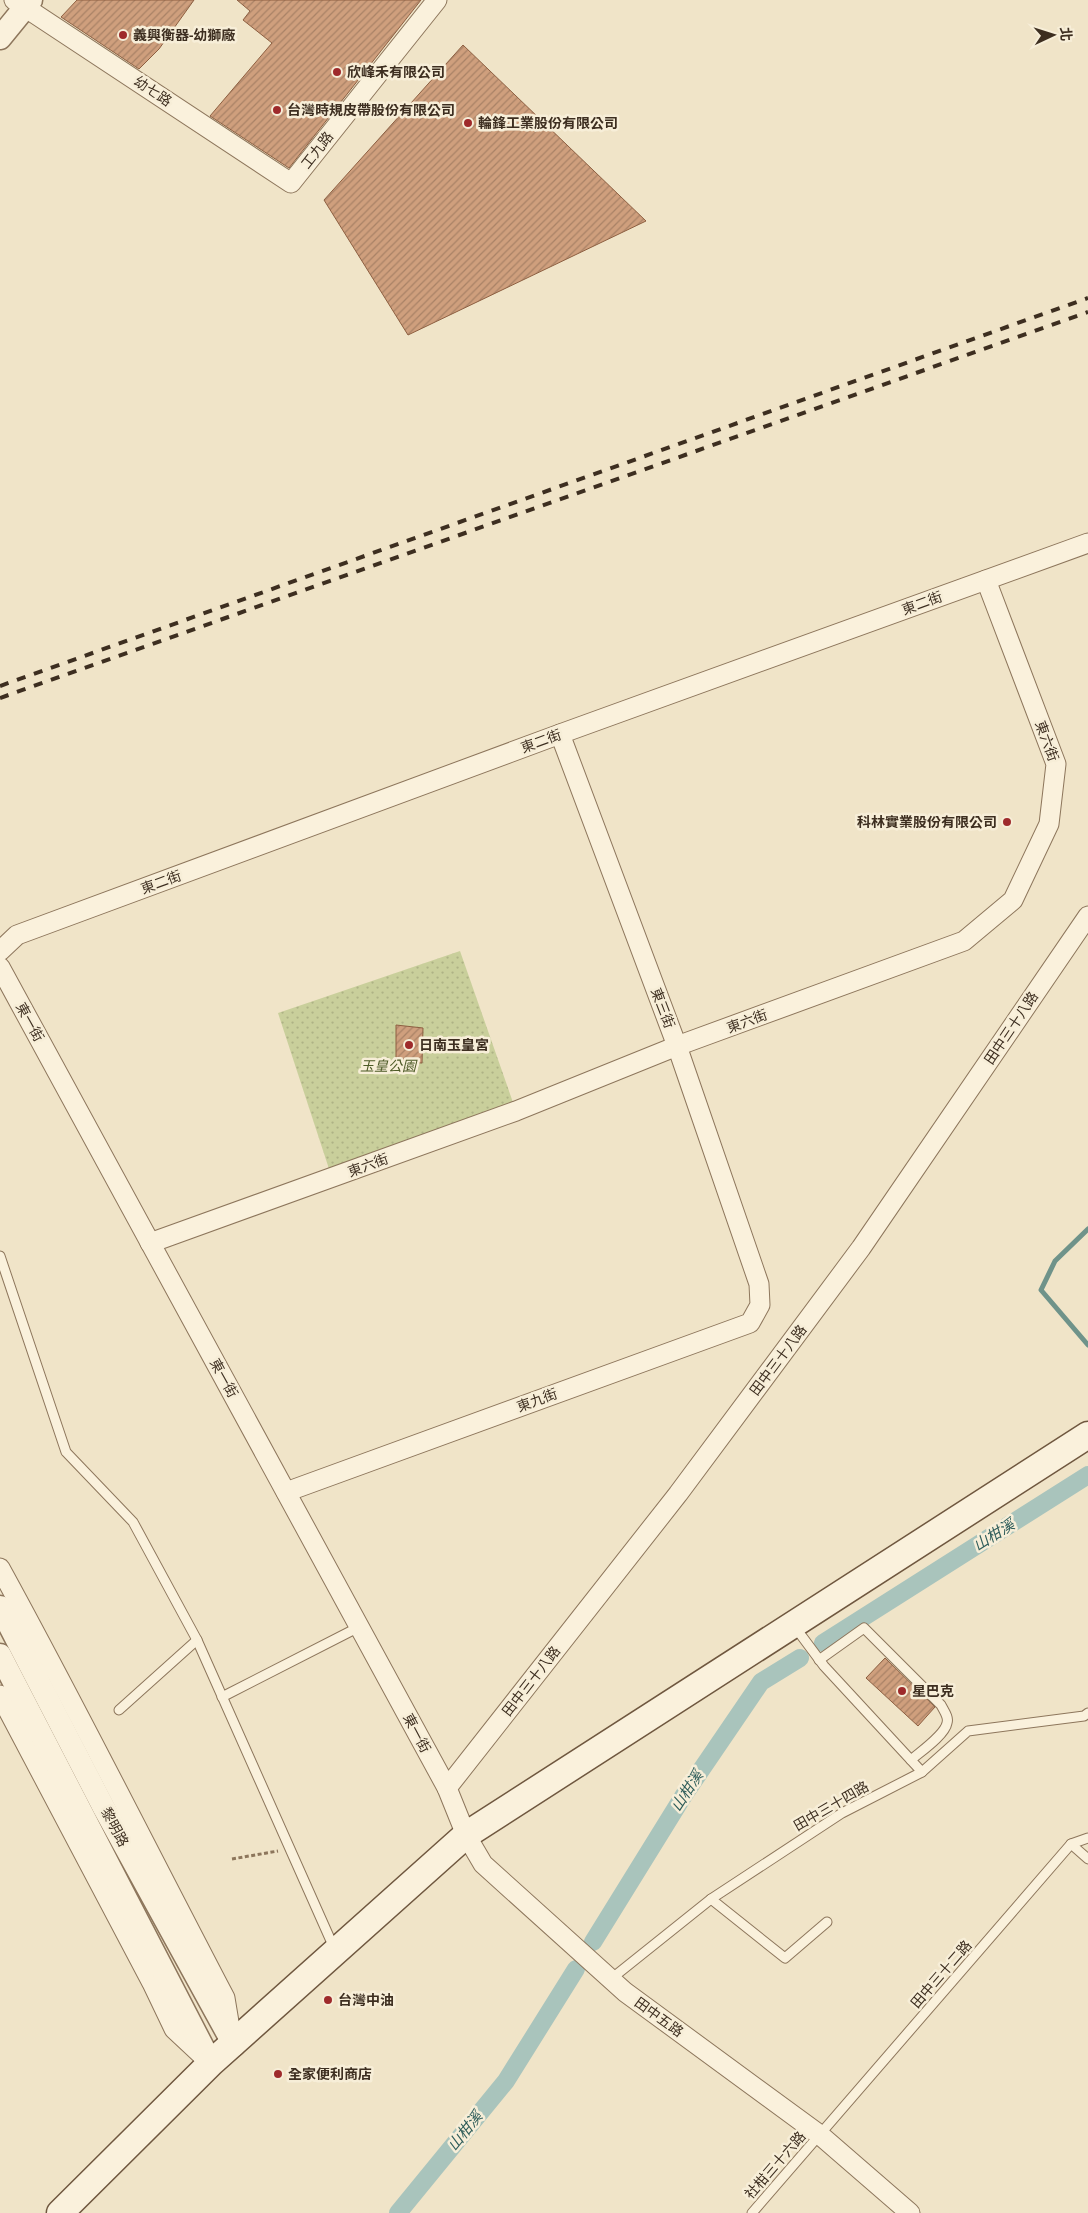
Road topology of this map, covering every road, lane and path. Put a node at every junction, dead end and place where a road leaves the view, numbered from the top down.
1 (437, 0) edge
2 (24, 2) edge
3 (0, 38) edge
4 (291, 183) joint
5 (1088, 544) edge
6 (986, 580) junction
7 (560, 734) junction
8 (1088, 916) edge
9 (0, 951) edge
10 (0, 967) edge
11 (677, 1046) junction
12 (150, 1243) junction
13 (0, 1256) edge
14 (759, 1284) joint
15 (1088, 1436) edge
16 (286, 1492) junction
17 (0, 1568) edge
18 (0, 1607) edge
19 (793, 1625) junction
20 (359, 1627) junction
21 (197, 1640) junction
22 (0, 1655) edge
23 (819, 1660) junction
24 (0, 1695) edge
25 (222, 1696) junction
26 (51, 1702) junction
27 (119, 1710) dead end
28 (1088, 1712) edge
29 (84, 1729) junction
30 (50, 1753) junction
31 (911, 1760) junction
32 (922, 1772) junction
33 (447, 1788) junction
34 (466, 1835) junction
35 (1088, 1838) edge
36 (1071, 1844) junction
37 (290, 1849) junction
38 (232, 1858) dead end
39 (1088, 1859) edge
40 (711, 1899) junction
41 (827, 1922) dead end
42 (336, 1952) junction
43 (611, 1979) junction
44 (234, 2045) junction
45 (211, 2063) junction
46 (820, 2135) junction
47 (60, 2213) edge
48 (752, 2213) edge
49 (910, 2213) edge

1 - 4 street, 工九路
2 - 3 street
2 - 4 street, 幼七路
5 - 6 street, 東二街
6 - 7 street, 東二街
6 - 11 street, 東六街
7 - 9 street, 東二街
7 - 11 street, 東三街
8 - 33 street, 田中三十八路
10 - 12 street, 東一街
11 - 12 street, 東六街
11 - 14 street, 東三街
12 - 16 street, 東一街
13 - 21 lane
14 - 16 street, 東九街
15 - 19 main road
16 - 20 street, 東一街
17 - 29 street
18 - 26 street, 黎明路
19 - 23 lane
19 - 34 main road
20 - 25 lane
20 - 33 street, 東一街
21 - 25 lane
21 - 27 lane
22 - 30 street, 黎明路
23 - 31 lane
23 - 31 lane
24 - 30 street
24 - 45 street
25 - 37 lane
26 - 29 street
26 - 44 street, 黎明路
28 - 32 lane, 田中三十四路
29 - 44 street
30 - 45 street, 黎明路
31 - 32 lane
32 - 40 lane, 田中三十四路
33 - 34 street, 田中五路
34 - 42 main road
34 - 43 street, 田中五路
35 - 36 lane, 田中三十二路
36 - 39 lane
36 - 46 lane, 田中三十二路
37 - 38 path
37 - 42 lane
40 - 41 lane
40 - 43 lane, 田中三十四路
42 - 44 main road
43 - 46 street, 田中五路
44 - 45 main road
45 - 47 main road
46 - 48 lane, 社柑三十六路
46 - 49 street, 田中五路

